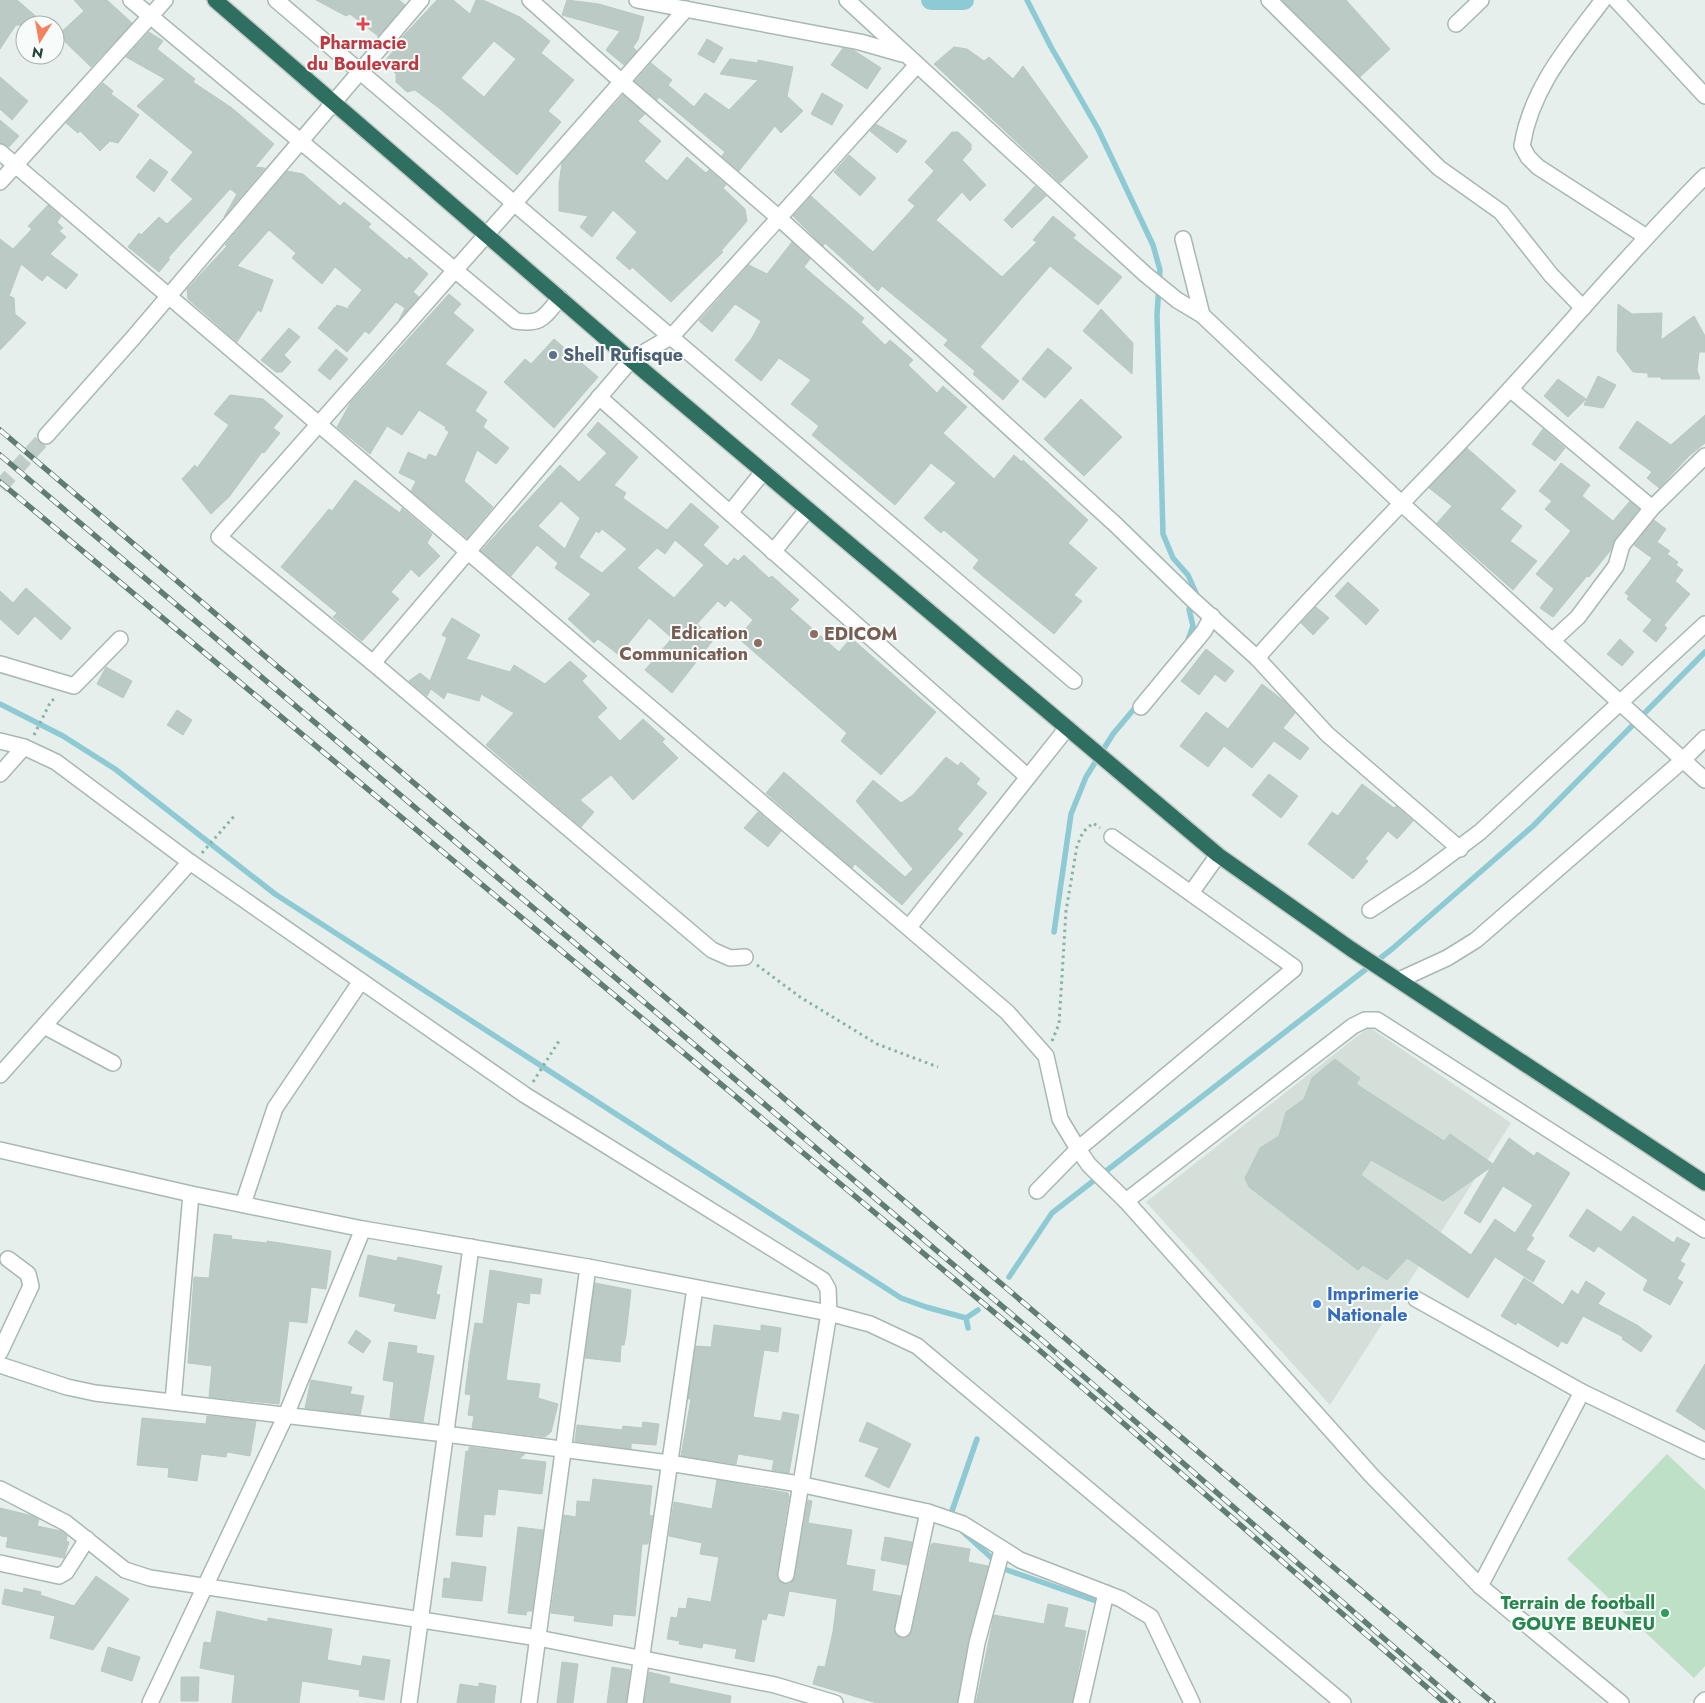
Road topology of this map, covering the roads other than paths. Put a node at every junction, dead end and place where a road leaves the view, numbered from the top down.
1 (131, 0) edge
2 (165, 0) edge
3 (215, 0) edge
4 (276, 0) edge
5 (421, 0) edge
6 (530, 0) edge
7 (637, 0) edge
8 (847, 0) edge
9 (1269, 0) edge
10 (1481, 0) edge
11 (1603, 0) edge
12 (1616, 0) edge
13 (686, 9) junction
14 (149, 16) junction
15 (1456, 24) dead end
16 (911, 60) junction
17 (360, 72) junction
18 (622, 82) junction
19 (1705, 96) edge
20 (334, 102) junction
21 (300, 142) junction
22 (0, 152) edge
23 (15, 165) junction
24 (1705, 176) edge
25 (0, 182) edge
26 (514, 204) junction
27 (779, 218) junction
28 (487, 235) junction
29 (1645, 236) junction
30 (1183, 240) dead end
31 (454, 271) junction
32 (169, 296) junction
33 (560, 298) junction
34 (1583, 308) junction
35 (1202, 315) junction
36 (672, 336) junction
37 (631, 360) junction
38 (1510, 389) junction
39 (599, 397) junction
40 (319, 424) junction
41 (46, 436) tunnel mouth
42 (1705, 456) edge
43 (763, 472) junction
44 (1401, 503) junction
45 (1652, 508) junction
46 (807, 510) junction
47 (730, 513) junction
48 (468, 551) junction
49 (774, 552) junction
50 (1212, 616) junction
51 (1705, 624) edge
52 (120, 639) dead end
53 (1552, 641) junction
54 (1258, 658) junction
55 (373, 663) junction
56 (0, 664) edge
57 (1074, 681) dead end
58 (1141, 708) dead end
59 (1626, 709) junction
60 (1066, 728) junction
61 (1705, 738) edge
62 (0, 741) edge
63 (29, 741) junction
64 (1683, 760) junction
65 (0, 774) edge
66 (1028, 777) junction
67 (1705, 780) edge
68 (1112, 837) road end
69 (1460, 848) junction
70 (1218, 855) junction
71 (196, 858) junction
72 (1191, 893) junction
73 (1370, 910) dead end
74 (908, 927) junction
75 (745, 957) road end
76 (1399, 980) junction
77 (361, 981) junction
78 (44, 1026) junction
79 (113, 1063) dead end
80 (0, 1075) edge
81 (1078, 1148) junction
82 (0, 1150) edge
83 (1705, 1184) edge
84 (1037, 1191) dead end
85 (191, 1194) junction
86 (1126, 1201) junction
87 (243, 1204) junction
88 (363, 1229) junction
89 (1705, 1230) edge
90 (471, 1247) junction
91 (8, 1259) dead end
92 (588, 1267) junction
93 (695, 1288) junction
94 (1416, 1299) dead end
95 (829, 1313) junction
96 (0, 1352) edge
97 (0, 1365) edge
98 (1582, 1392) junction
99 (173, 1402) junction
100 (286, 1415) junction
101 (445, 1434) junction
102 (563, 1448) junction
103 (1705, 1451) edge
104 (669, 1463) junction
105 (799, 1484) junction
106 (0, 1489) edge
107 (928, 1512) junction
108 (87, 1540) junction
109 (1002, 1550) junction
110 (0, 1563) edge
111 (786, 1575) dead end
112 (1480, 1586) junction
113 (204, 1588) junction
114 (1106, 1593) junction
115 (419, 1619) junction
116 (902, 1629) dead end
117 (538, 1638) junction
118 (641, 1658) junction
119 (1705, 1700) edge
120 (150, 1703) edge
121 (408, 1703) edge
122 (529, 1703) edge
123 (635, 1703) edge
124 (835, 1703) edge
125 (966, 1703) edge
126 (1081, 1703) edge
127 (1192, 1703) edge
128 (1343, 1703) edge
129 (1621, 1703) edge
130 (1702, 1703) edge

1 - 14 street
2 - 14 street
3 - 20 highway
4 - 17 street
5 - 17 street
6 - 18 street
7 - 13 street
8 - 16 street
9 - 34 street
10 - 15 street
11 - 29 street
12 - 19 street
13 - 16 street
13 - 18 street
14 - 21 street
14 - 23 street
16 - 27 street
16 - 35 street
17 - 20 street
17 - 26 street
18 - 26 street
18 - 27 street
20 - 21 street
20 - 28 highway
21 - 31 street
21 - 32 street
22 - 23 street
23 - 25 street
23 - 32 street
24 - 29 street
26 - 28 street
26 - 36 street
27 - 36 street
27 - 50 street
28 - 31 street
28 - 33 highway
29 - 34 street
30 - 35 street
31 - 33 street
31 - 40 street
32 - 40 street
32 - 41 street
33 - 37 highway
34 - 38 street
35 - 44 street
36 - 37 street
36 - 57 street
37 - 39 street
37 - 43 highway
38 - 44 street
38 - 45 street
39 - 47 street
39 - 48 street
40 - 48 street
40 - 55 street
42 - 45 street
43 - 46 highway
43 - 47 street
44 - 53 street
44 - 54 street
45 - 53 street
46 - 49 street
46 - 60 highway
47 - 49 street
48 - 55 street
48 - 74 street
49 - 66 street
50 - 54 street
50 - 58 street
51 - 59 street
52 - 56 street
53 - 59 street
54 - 69 street
55 - 75 street
59 - 64 street
59 - 69 street
60 - 66 street
60 - 70 highway
61 - 64 street
62 - 63 street
63 - 65 street
63 - 71 street
64 - 67 street
64 - 76 street
66 - 74 street
68 - 72 street
69 - 73 street
70 - 72 street
70 - 76 highway
71 - 77 street
71 - 78 street
72 - 81 street
74 - 81 street
76 - 83 highway
77 - 87 street
77 - 95 street
78 - 79 street
78 - 80 street
81 - 84 street
81 - 86 street
82 - 85 street
85 - 87 street
85 - 99 street
86 - 89 street
86 - 112 street
87 - 88 street
88 - 90 street
88 - 100 street
90 - 92 street
90 - 101 street
91 - 96 street
92 - 93 street
92 - 102 street
93 - 95 street
93 - 104 street
94 - 98 street
95 - 105 street
95 - 128 street
97 - 99 street
98 - 103 street
98 - 112 street
99 - 100 street
100 - 101 street
100 - 113 street
101 - 102 street
101 - 115 street
102 - 104 street
102 - 117 street
104 - 105 street
104 - 118 street
105 - 107 street
105 - 111 street
106 - 108 street
107 - 109 street
107 - 116 street
108 - 110 street
108 - 113 street
109 - 114 street
109 - 125 street
112 - 129 street
113 - 115 street
113 - 120 street
114 - 126 street
114 - 127 street
115 - 117 street
115 - 121 street
117 - 118 street
117 - 122 street
118 - 123 street
118 - 124 street
119 - 130 street

